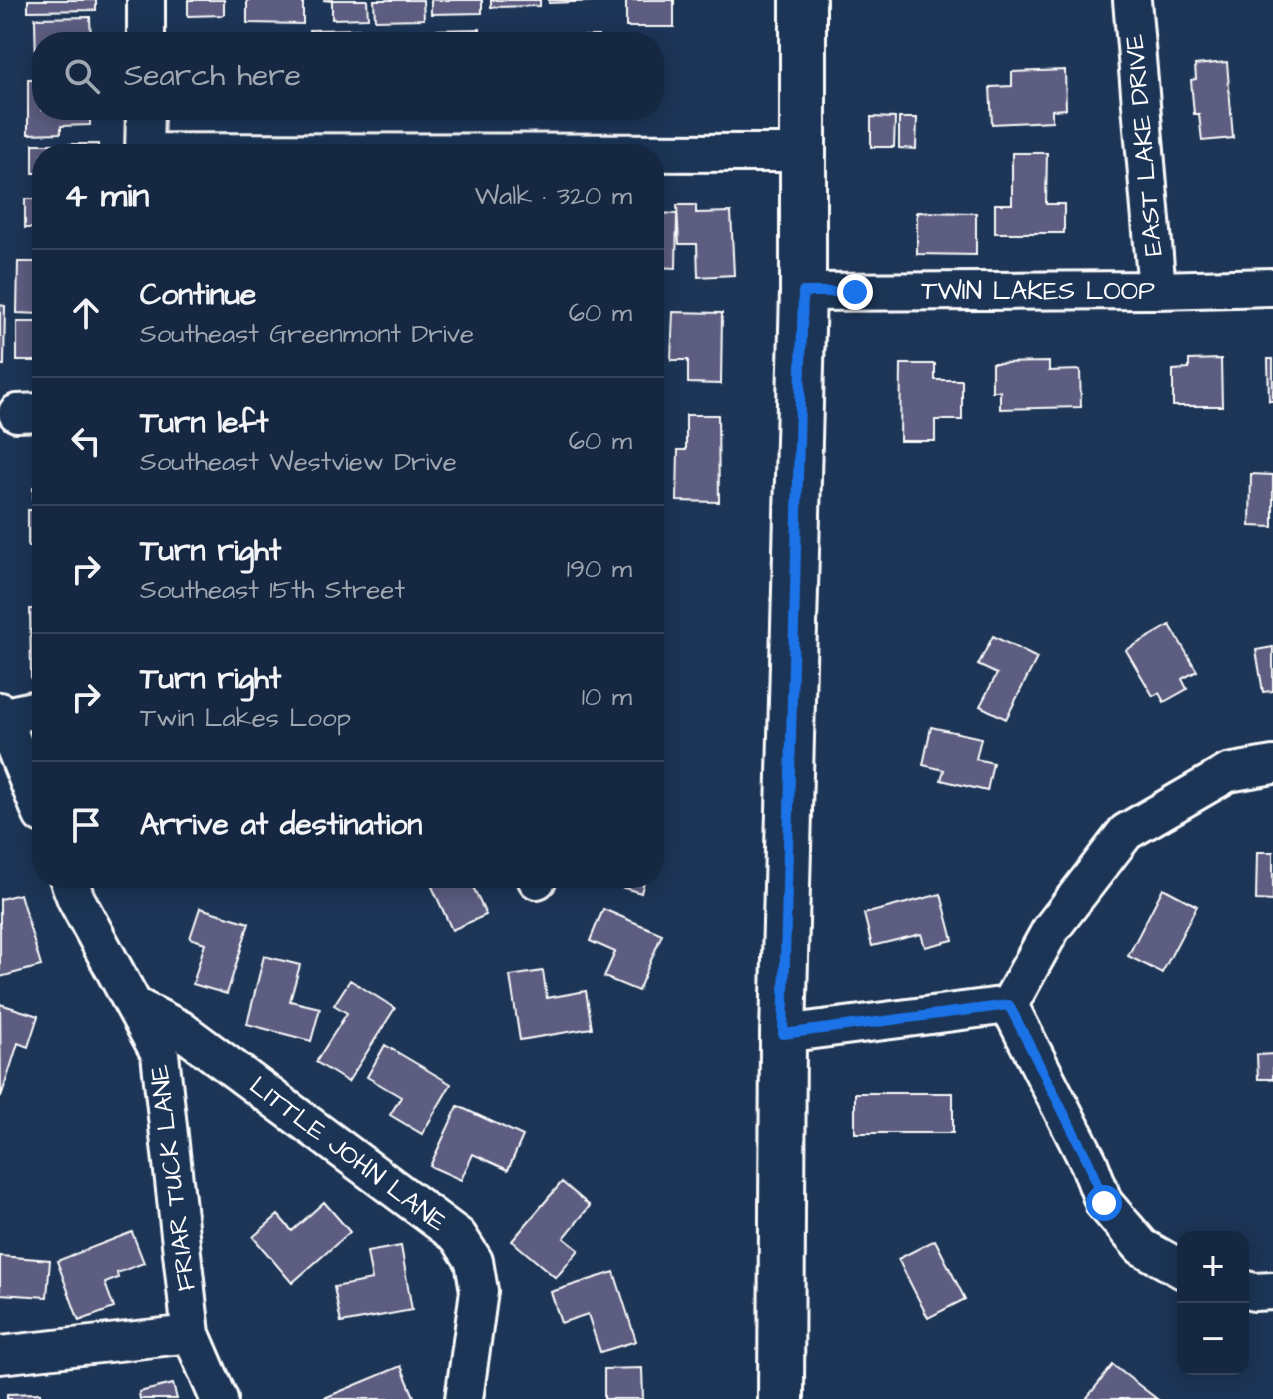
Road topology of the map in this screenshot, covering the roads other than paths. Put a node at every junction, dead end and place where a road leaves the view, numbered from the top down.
1 (146, 0) edge
2 (803, 0) edge
3 (1132, 0) edge
4 (146, 32) edge
5 (145, 120) edge
6 (144, 144) edge
7 (664, 153) edge
8 (802, 153) junction
9 (1273, 287) edge
10 (1157, 290) junction
11 (803, 292) junction
12 (32, 710) edge
13 (1, 715) edge
14 (1273, 765) edge
15 (32, 791) edge
16 (72, 888) edge
17 (1009, 1005) junction
18 (137, 1007) junction
19 (783, 1034) junction
20 (1177, 1267) edge
21 (1249, 1291) edge
22 (1273, 1291) edge
23 (191, 1334) junction
24 (0, 1355) edge
25 (219, 1399) edge
26 (464, 1399) edge
27 (781, 1399) edge

1 - 4 street
2 - 8 main road
3 - 10 street, EAST LAKE DRIVE
5 - 6 street
7 - 8 street
8 - 11 main road
9 - 10 street, TWIN LAKES LOOP
10 - 11 street, TWIN LAKES LOOP
11 - 19 main road
12 - 13 street
13 - 15 street
14 - 17 street
16 - 18 street, FRIAR TUCK LANE
17 - 19 street
17 - 20 street
18 - 23 street, FRIAR TUCK LANE
18 - 26 street, LITTLE JOHN LANE
19 - 27 main road
21 - 22 street
23 - 24 street
23 - 25 street, FRIAR TUCK LANE

